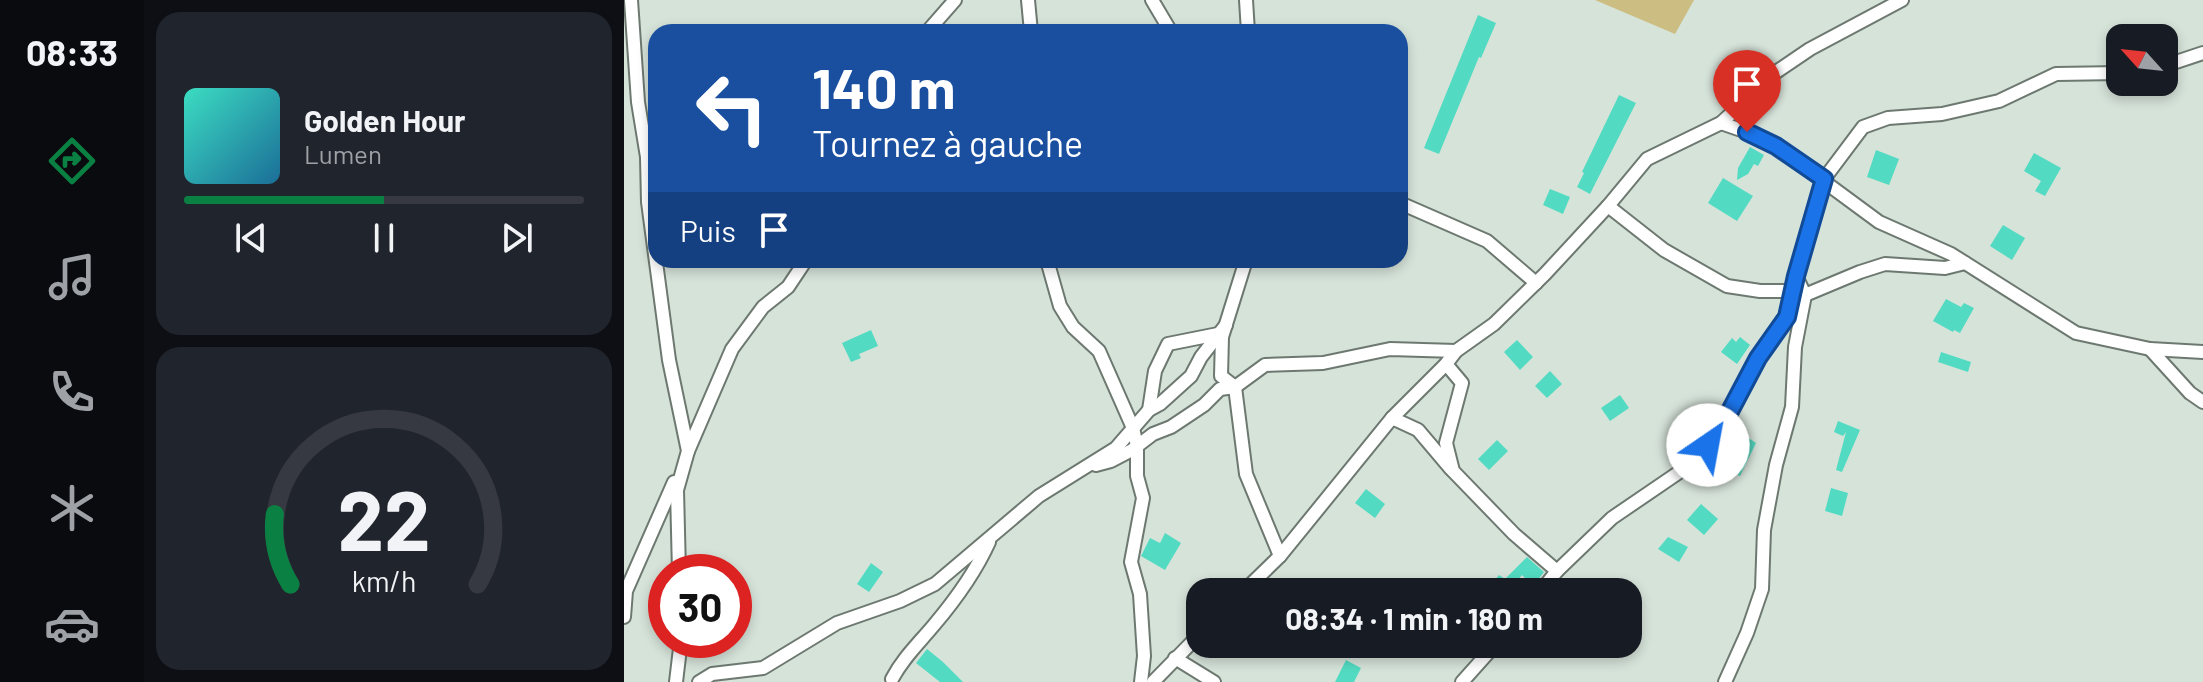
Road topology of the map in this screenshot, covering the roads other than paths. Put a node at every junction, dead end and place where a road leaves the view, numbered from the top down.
1 (631, 0) edge
2 (955, 0) edge
3 (1028, 0) edge
4 (1152, 0) edge
5 (1246, 0) edge
6 (1902, 0) edge
7 (934, 24) edge
8 (1030, 24) edge
9 (1166, 24) edge
10 (1248, 24) edge
11 (2203, 53) edge
12 (2178, 61) edge
13 (2106, 73) edge
14 (1721, 123) junction
15 (648, 176) edge
16 (1824, 179) junction
17 (1408, 206) edge
18 (1608, 206) junction
19 (1965, 263) junction
20 (657, 268) edge
21 (801, 268) edge
22 (1049, 268) edge
23 (1243, 268) edge
24 (1536, 283) junction
25 (1799, 293) junction
26 (1222, 330) junction
27 (2150, 349) junction
28 (1456, 351) junction
29 (2203, 352) edge
30 (1446, 364) junction
31 (1235, 387) junction
32 (2203, 402) edge
33 (1149, 410) junction
34 (1392, 418) junction
35 (1133, 428) junction
36 (1137, 446) junction
37 (688, 451) junction
38 (1082, 469) junction
39 (1453, 471) junction
40 (991, 537) junction
41 (679, 554) edge
42 (1280, 556) junction
43 (1557, 571) junction
44 (1257, 578) edge
45 (1551, 578) edge
46 (624, 617) edge
47 (1186, 647) edge
48 (679, 658) edge
49 (1175, 658) junction
50 (1483, 658) edge
51 (893, 681) edge
52 (676, 682) edge
53 (699, 682) edge
54 (1141, 682) edge
55 (1153, 682) edge
56 (1214, 682) edge
57 (1462, 682) edge
58 (1725, 682) edge

1 - 15 street
2 - 7 street
3 - 8 street
4 - 9 street
5 - 10 street
6 - 14 street
11 - 12 street
13 - 16 street
14 - 16 street
14 - 18 street
16 - 19 street
16 - 25 street
17 - 24 street
18 - 24 street
18 - 25 street
19 - 25 street
19 - 27 street
20 - 37 street
21 - 37 street
22 - 35 street
23 - 26 street
24 - 28 street
25 - 43 street
25 - 58 street
26 - 31 street
26 - 33 street
26 - 33 street
27 - 29 street
27 - 32 street
28 - 30 street
28 - 31 street
30 - 34 street
30 - 39 street
31 - 36 street
31 - 42 street
33 - 35 street
34 - 39 street
34 - 42 street
35 - 36 street
35 - 38 street
36 - 38 street
36 - 54 street
37 - 41 street
37 - 46 street
38 - 40 street
39 - 43 street
40 - 51 street
40 - 53 street
42 - 44 street
43 - 45 street
47 - 49 street
48 - 52 street
49 - 55 street
49 - 56 street
50 - 57 street

